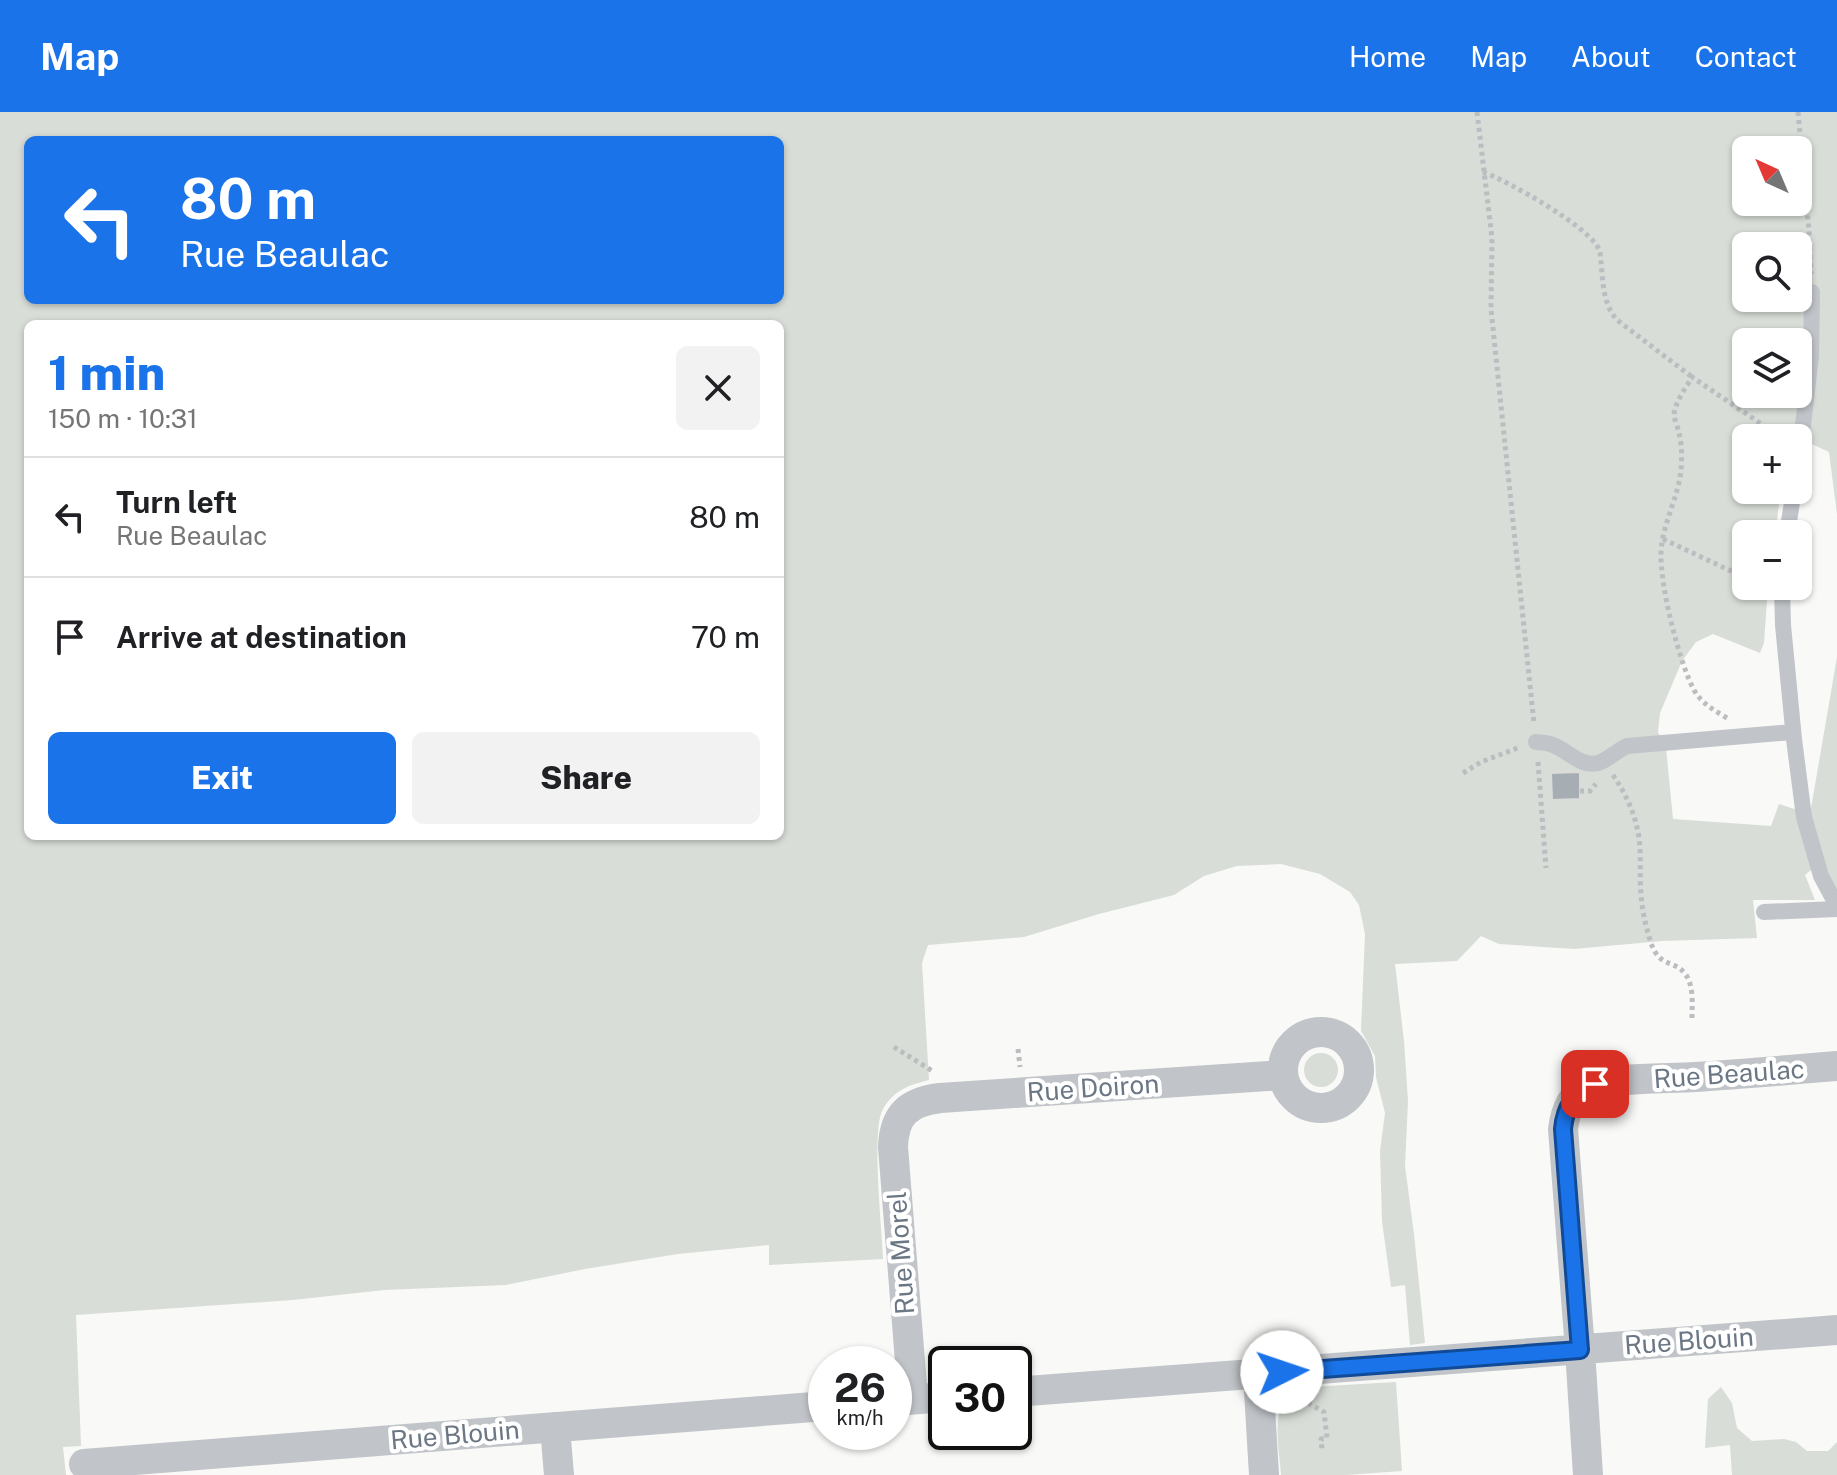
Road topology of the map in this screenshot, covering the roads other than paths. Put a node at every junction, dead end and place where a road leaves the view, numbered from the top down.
1 (1812, 312) edge
2 (1803, 424) edge
3 (1782, 600) edge
4 (1793, 732) junction
5 (1536, 742) road end
6 (1837, 907) edge
7 (1764, 912) dead end
8 (1837, 1066) edge
9 (1283, 1075) dead end
10 (906, 1111) joint
11 (1837, 1330) edge
12 (902, 1346) edge
13 (1580, 1350) junction
14 (1258, 1374) junction
15 (1032, 1391) edge
16 (808, 1407) edge
17 (555, 1427) junction
18 (276, 1462) edge
19 (84, 1464) dead end
20 (559, 1475) edge
21 (1264, 1475) edge
22 (1588, 1475) edge

1 - 2 lane
3 - 4 lane
4 - 5 lane
4 - 6 lane
6 - 7 lane
8 - 13 street, Rue Beaulac
9 - 10 street, Rue Doiron
10 - 12 street, Rue Morel
11 - 13 street, Rue Blouin
13 - 14 street, Rue Blouin
13 - 22 street, Rue Beaulac
14 - 15 street, Rue Blouin
14 - 21 street
16 - 17 street, Rue Blouin
17 - 18 street, Rue Blouin
17 - 20 street
18 - 19 street, Rue Blouin

